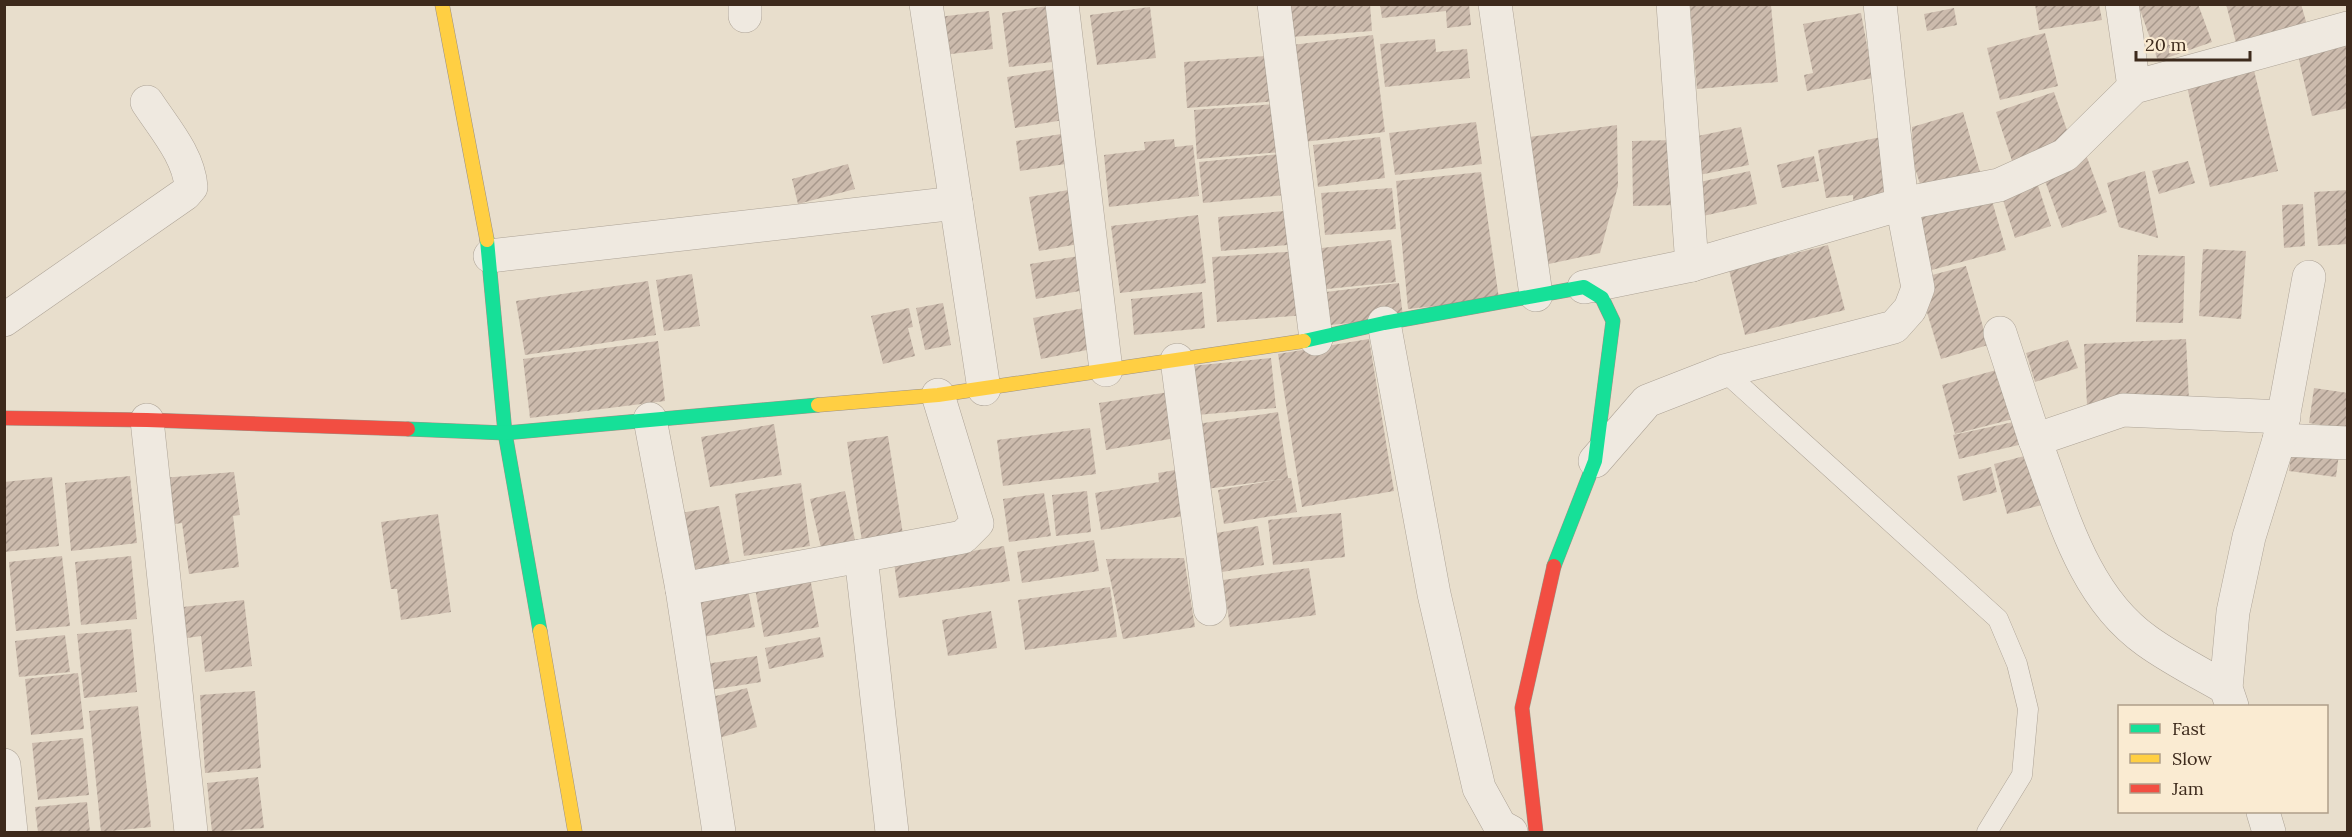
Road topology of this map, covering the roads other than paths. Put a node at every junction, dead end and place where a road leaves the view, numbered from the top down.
1 (442, 4) edge
2 (926, 4) edge
3 (1062, 4) edge
4 (1274, 4) edge
5 (1495, 4) edge
6 (1673, 4) edge
7 (1880, 4) edge
8 (2122, 4) edge
9 (2348, 28) edge
10 (2134, 87) junction
11 (147, 102) dead end
12 (956, 203) junction
13 (1902, 204) junction
14 (490, 256) junction
15 (1692, 265) junction
16 (2308, 277) dead end
17 (1584, 287) junction
18 (1536, 294) junction
19 (4, 320) edge
20 (1384, 323) junction
21 (2001, 333) dead end
22 (1316, 339) junction
23 (1177, 360) junction
24 (1106, 370) junction
25 (1724, 371) junction
26 (984, 388) junction
27 (938, 395) junction
28 (4, 418) edge
29 (650, 419) junction
30 (147, 420) junction
31 (2282, 429) junction
32 (505, 433) junction
33 (2035, 440) junction
34 (2348, 443) edge
35 (1595, 461) junction
36 (861, 556) junction
37 (682, 589) junction
38 (1210, 609) dead end
39 (2229, 697) edge
40 (4, 765) edge
41 (2263, 813) edge
42 (11, 832) edge
43 (191, 832) edge
44 (575, 832) edge
45 (719, 832) edge
46 (892, 832) edge
47 (1510, 832) edge
48 (1536, 832) edge
49 (1987, 832) edge
50 (2269, 832) edge

1 - 14 street
2 - 12 street
3 - 24 street
4 - 22 street
5 - 18 street
6 - 15 street
7 - 13 street
8 - 10 street
9 - 10 street
10 - 13 street
11 - 19 street
12 - 14 street
12 - 26 street
13 - 15 street
13 - 25 street
14 - 32 street
15 - 17 street
16 - 31 street
17 - 18 street
17 - 35 street
18 - 20 street
20 - 22 street
20 - 47 street
21 - 33 street
22 - 23 street
23 - 24 street
23 - 38 street
24 - 26 street
25 - 35 street
25 - 49 lane
26 - 27 street
27 - 29 street
27 - 36 street
28 - 30 street
29 - 32 street
29 - 37 street
30 - 32 street
30 - 43 street
31 - 33 street
31 - 34 street
31 - 39 street
32 - 44 street
33 - 39 street
35 - 48 street
36 - 37 street
36 - 46 street
37 - 45 street
40 - 42 street
41 - 50 street

